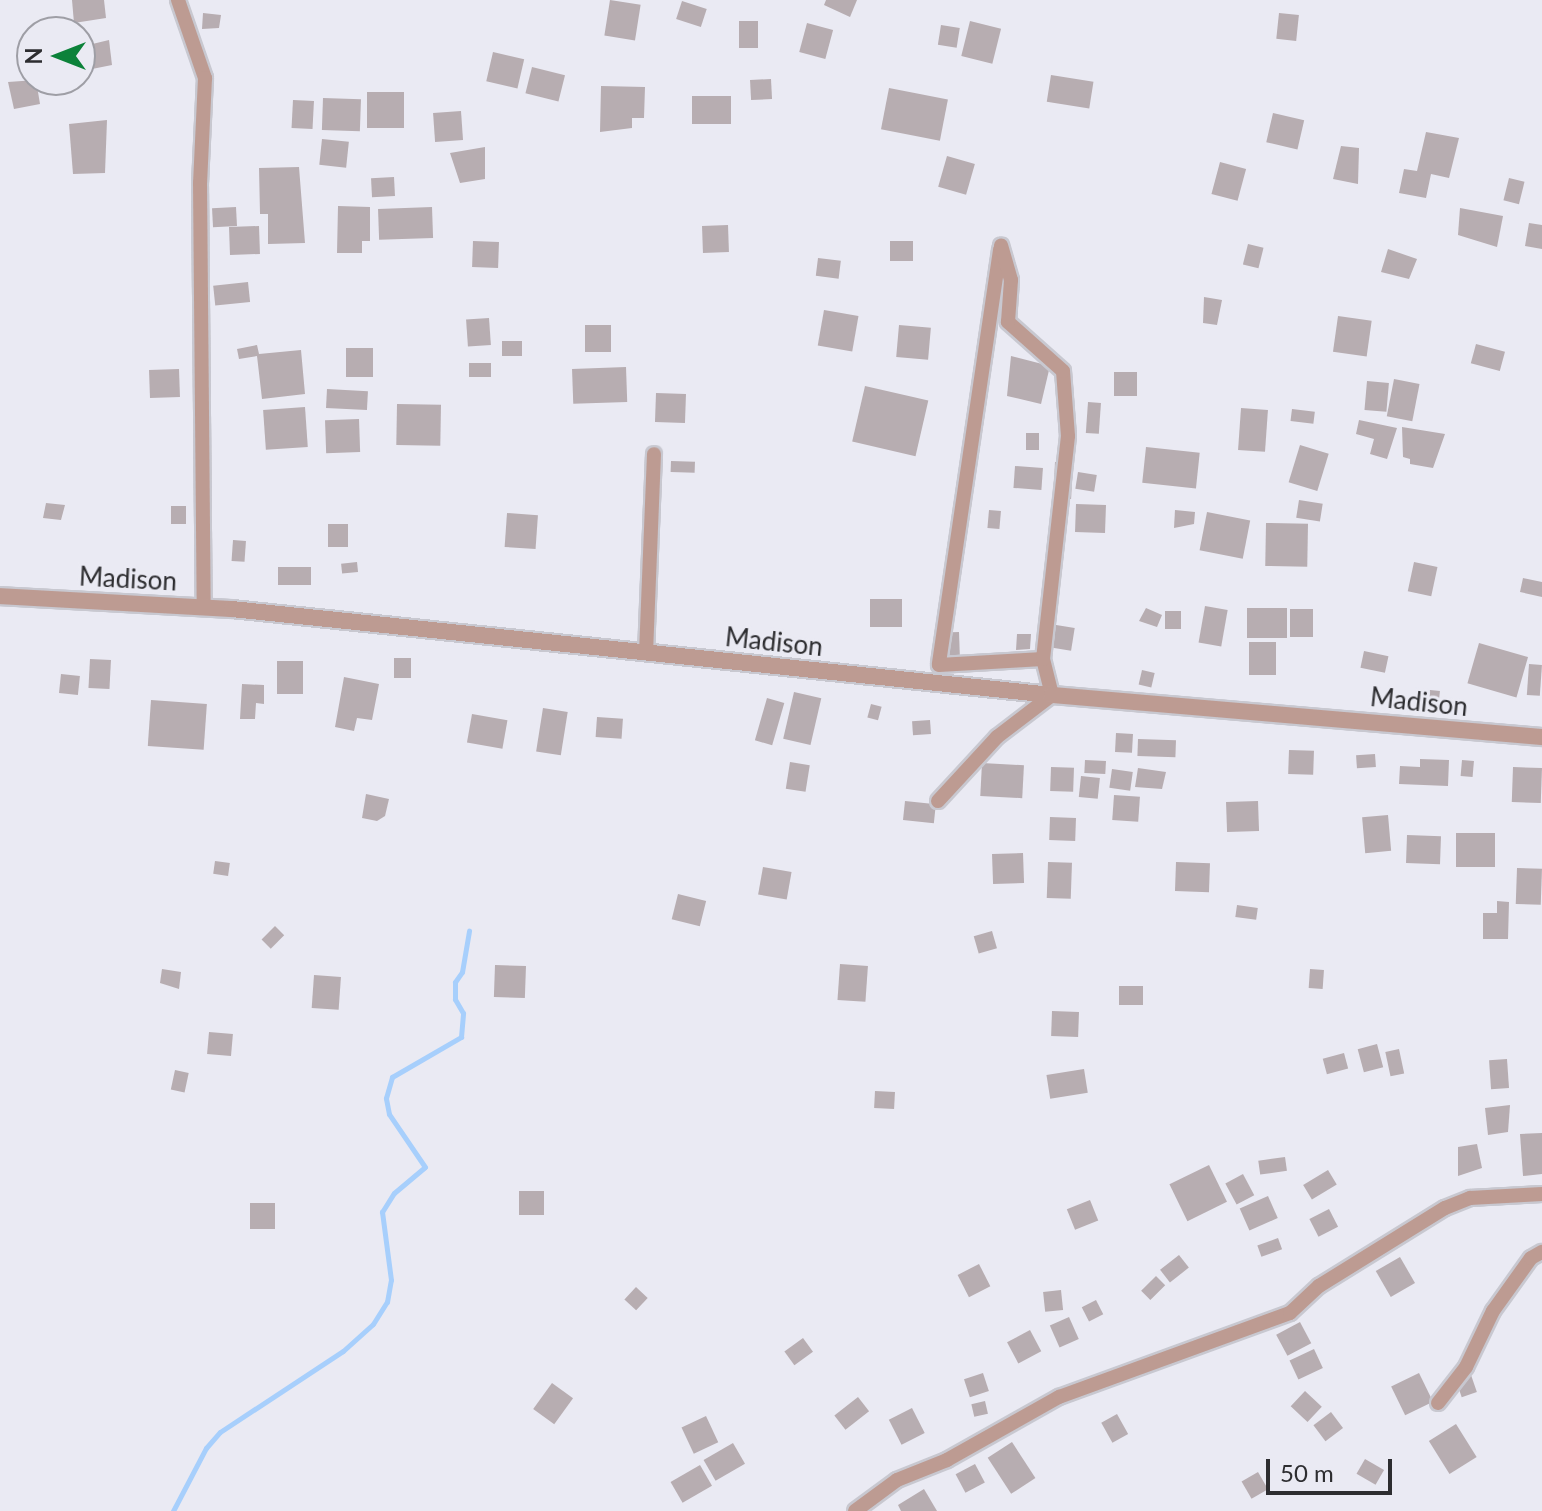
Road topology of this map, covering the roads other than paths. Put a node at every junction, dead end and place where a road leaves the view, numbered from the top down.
1 (178, 0) edge
2 (654, 454) dead end
3 (0, 596) edge
4 (204, 608) junction
5 (646, 653) junction
6 (1043, 659) junction
7 (1052, 695) junction
8 (1542, 737) edge
9 (938, 801) dead end
10 (1542, 1194) edge
11 (1542, 1252) edge
12 (1438, 1403) dead end
13 (881, 1489) junction
14 (855, 1511) edge
15 (863, 1511) edge

1 - 4 street
2 - 5 street
3 - 4 street, Madison
4 - 5 street, Madison
5 - 7 street, Madison
6 - 6 street
6 - 7 street
7 - 8 street, Madison
7 - 9 street
10 - 13 street
11 - 12 street
13 - 14 street
13 - 15 street

